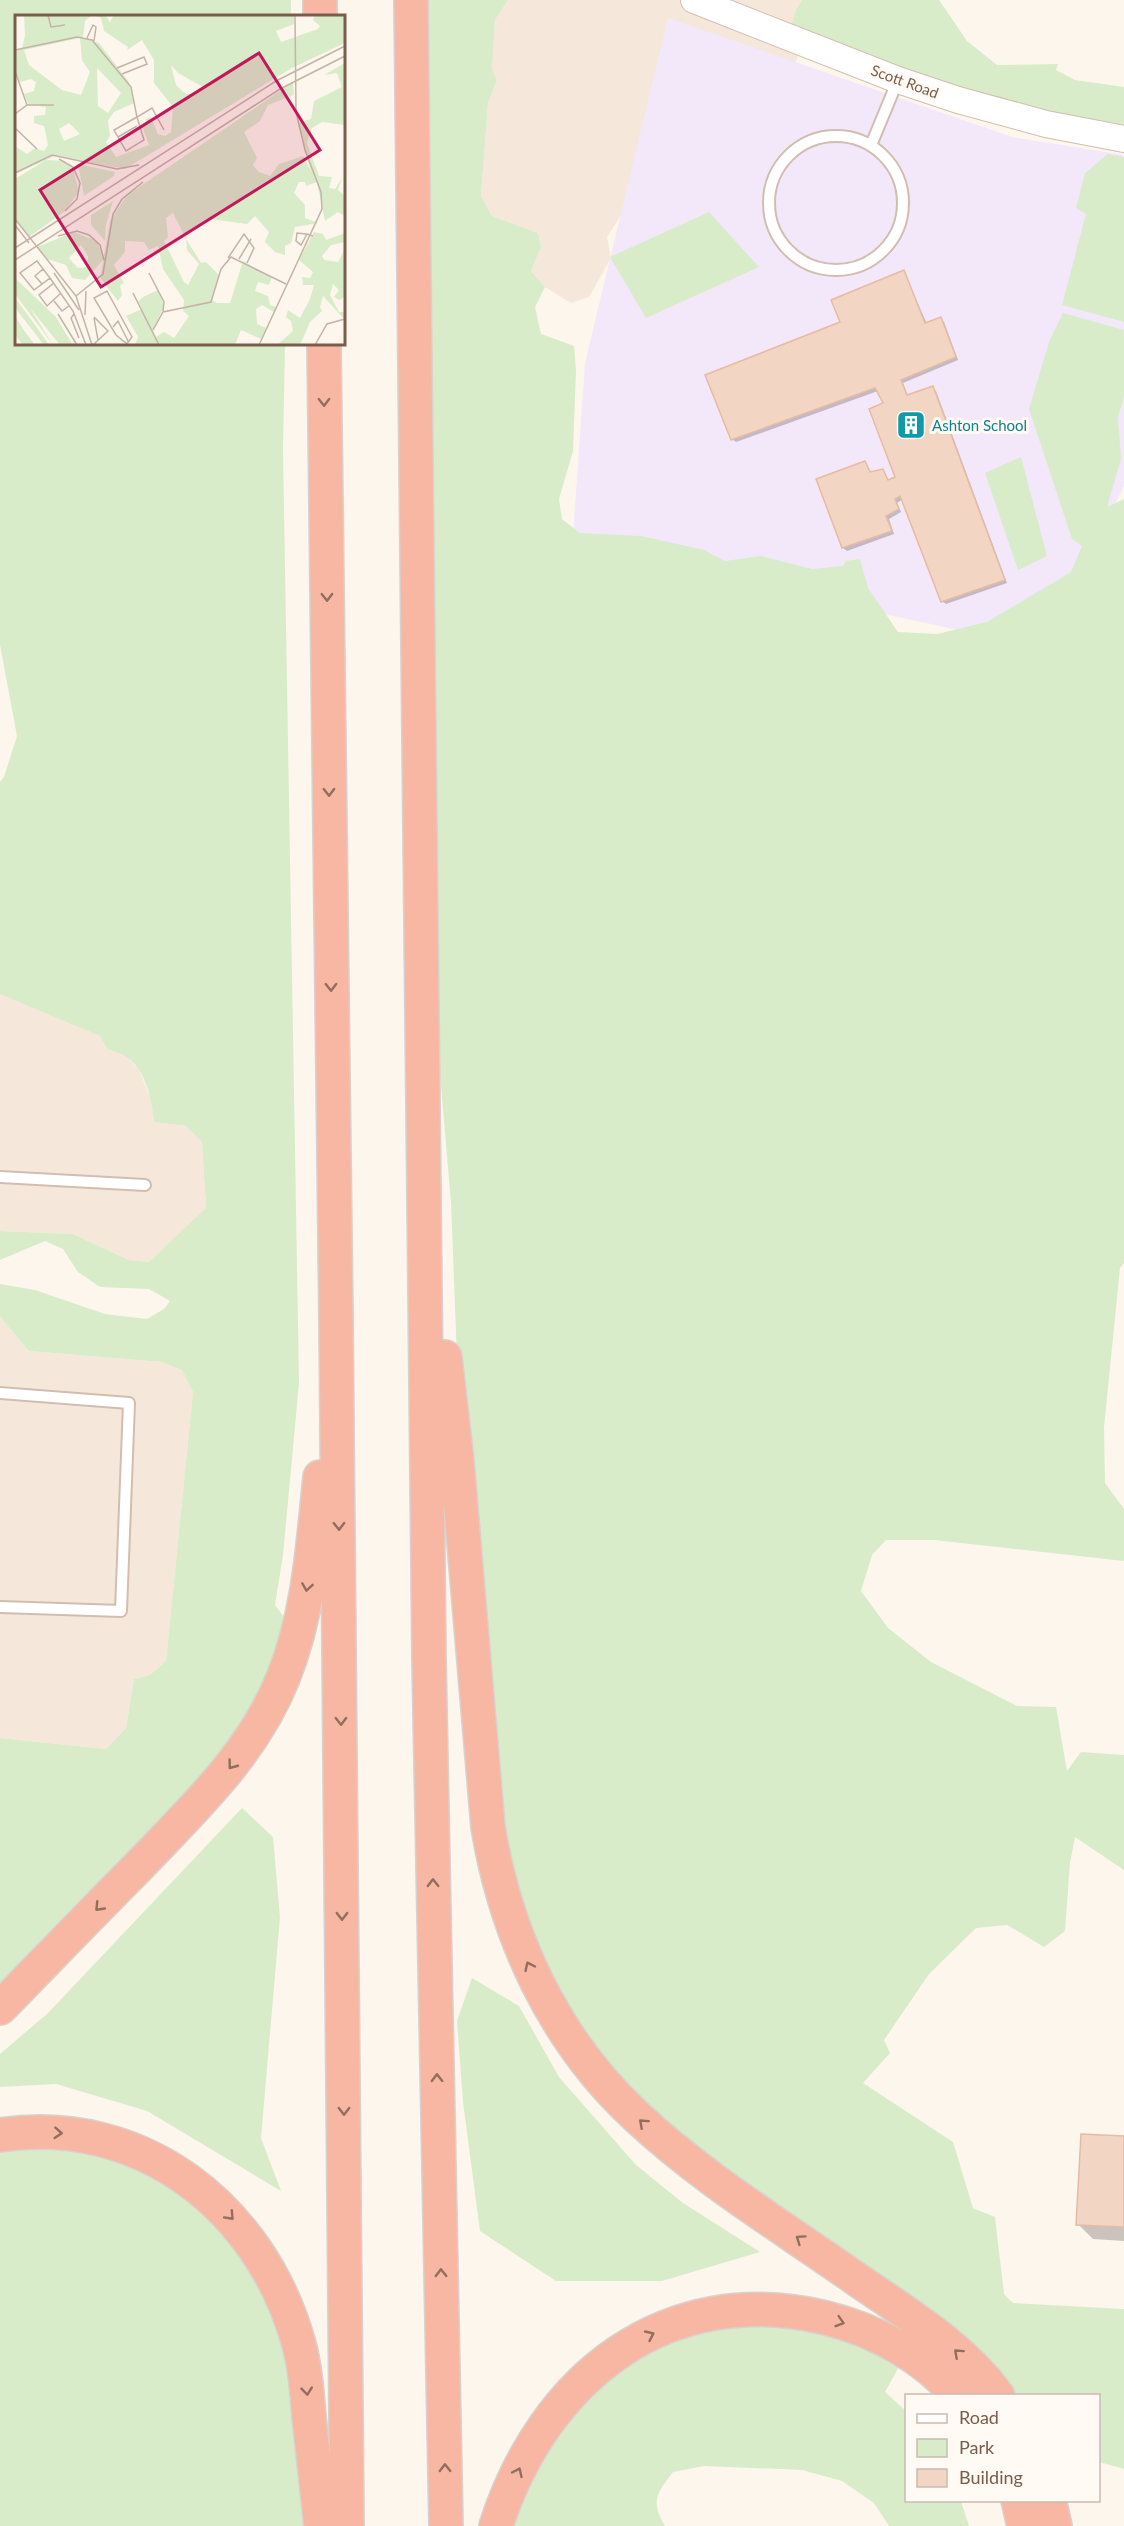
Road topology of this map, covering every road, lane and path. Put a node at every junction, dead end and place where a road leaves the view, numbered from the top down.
1 (320, 0) edge
2 (411, 0) edge
3 (694, 0) edge
4 (321, 15) edge
5 (898, 80) junction
6 (1124, 139) edge
7 (871, 145) junction
8 (324, 345) edge
9 (0, 1177) edge
10 (145, 1185) dead end
11 (426, 1194) junction
12 (336, 1320) junction
13 (0, 1393) edge
14 (0, 1606) edge
15 (0, 2008) edge
16 (0, 2135) edge
17 (956, 2394) edge
18 (996, 2394) edge
19 (1018, 2502) edge
20 (1049, 2502) edge
21 (321, 2526) edge
22 (347, 2526) edge
23 (446, 2526) edge
24 (496, 2526) edge
25 (1024, 2526) edge
26 (1055, 2526) edge

1 - 4 highway
2 - 11 highway
3 - 5 street, Scott Road
5 - 6 street, Scott Road
5 - 7 lane
7 - 7 lane
8 -> 12 highway
9 - 10 lane
18 -> 11 highway
23 -> 11 highway
12 -> 15 highway
12 -> 22 highway
13 - 14 lane
16 -> 21 highway
24 -> 17 highway
19 - 25 highway
20 - 26 highway

